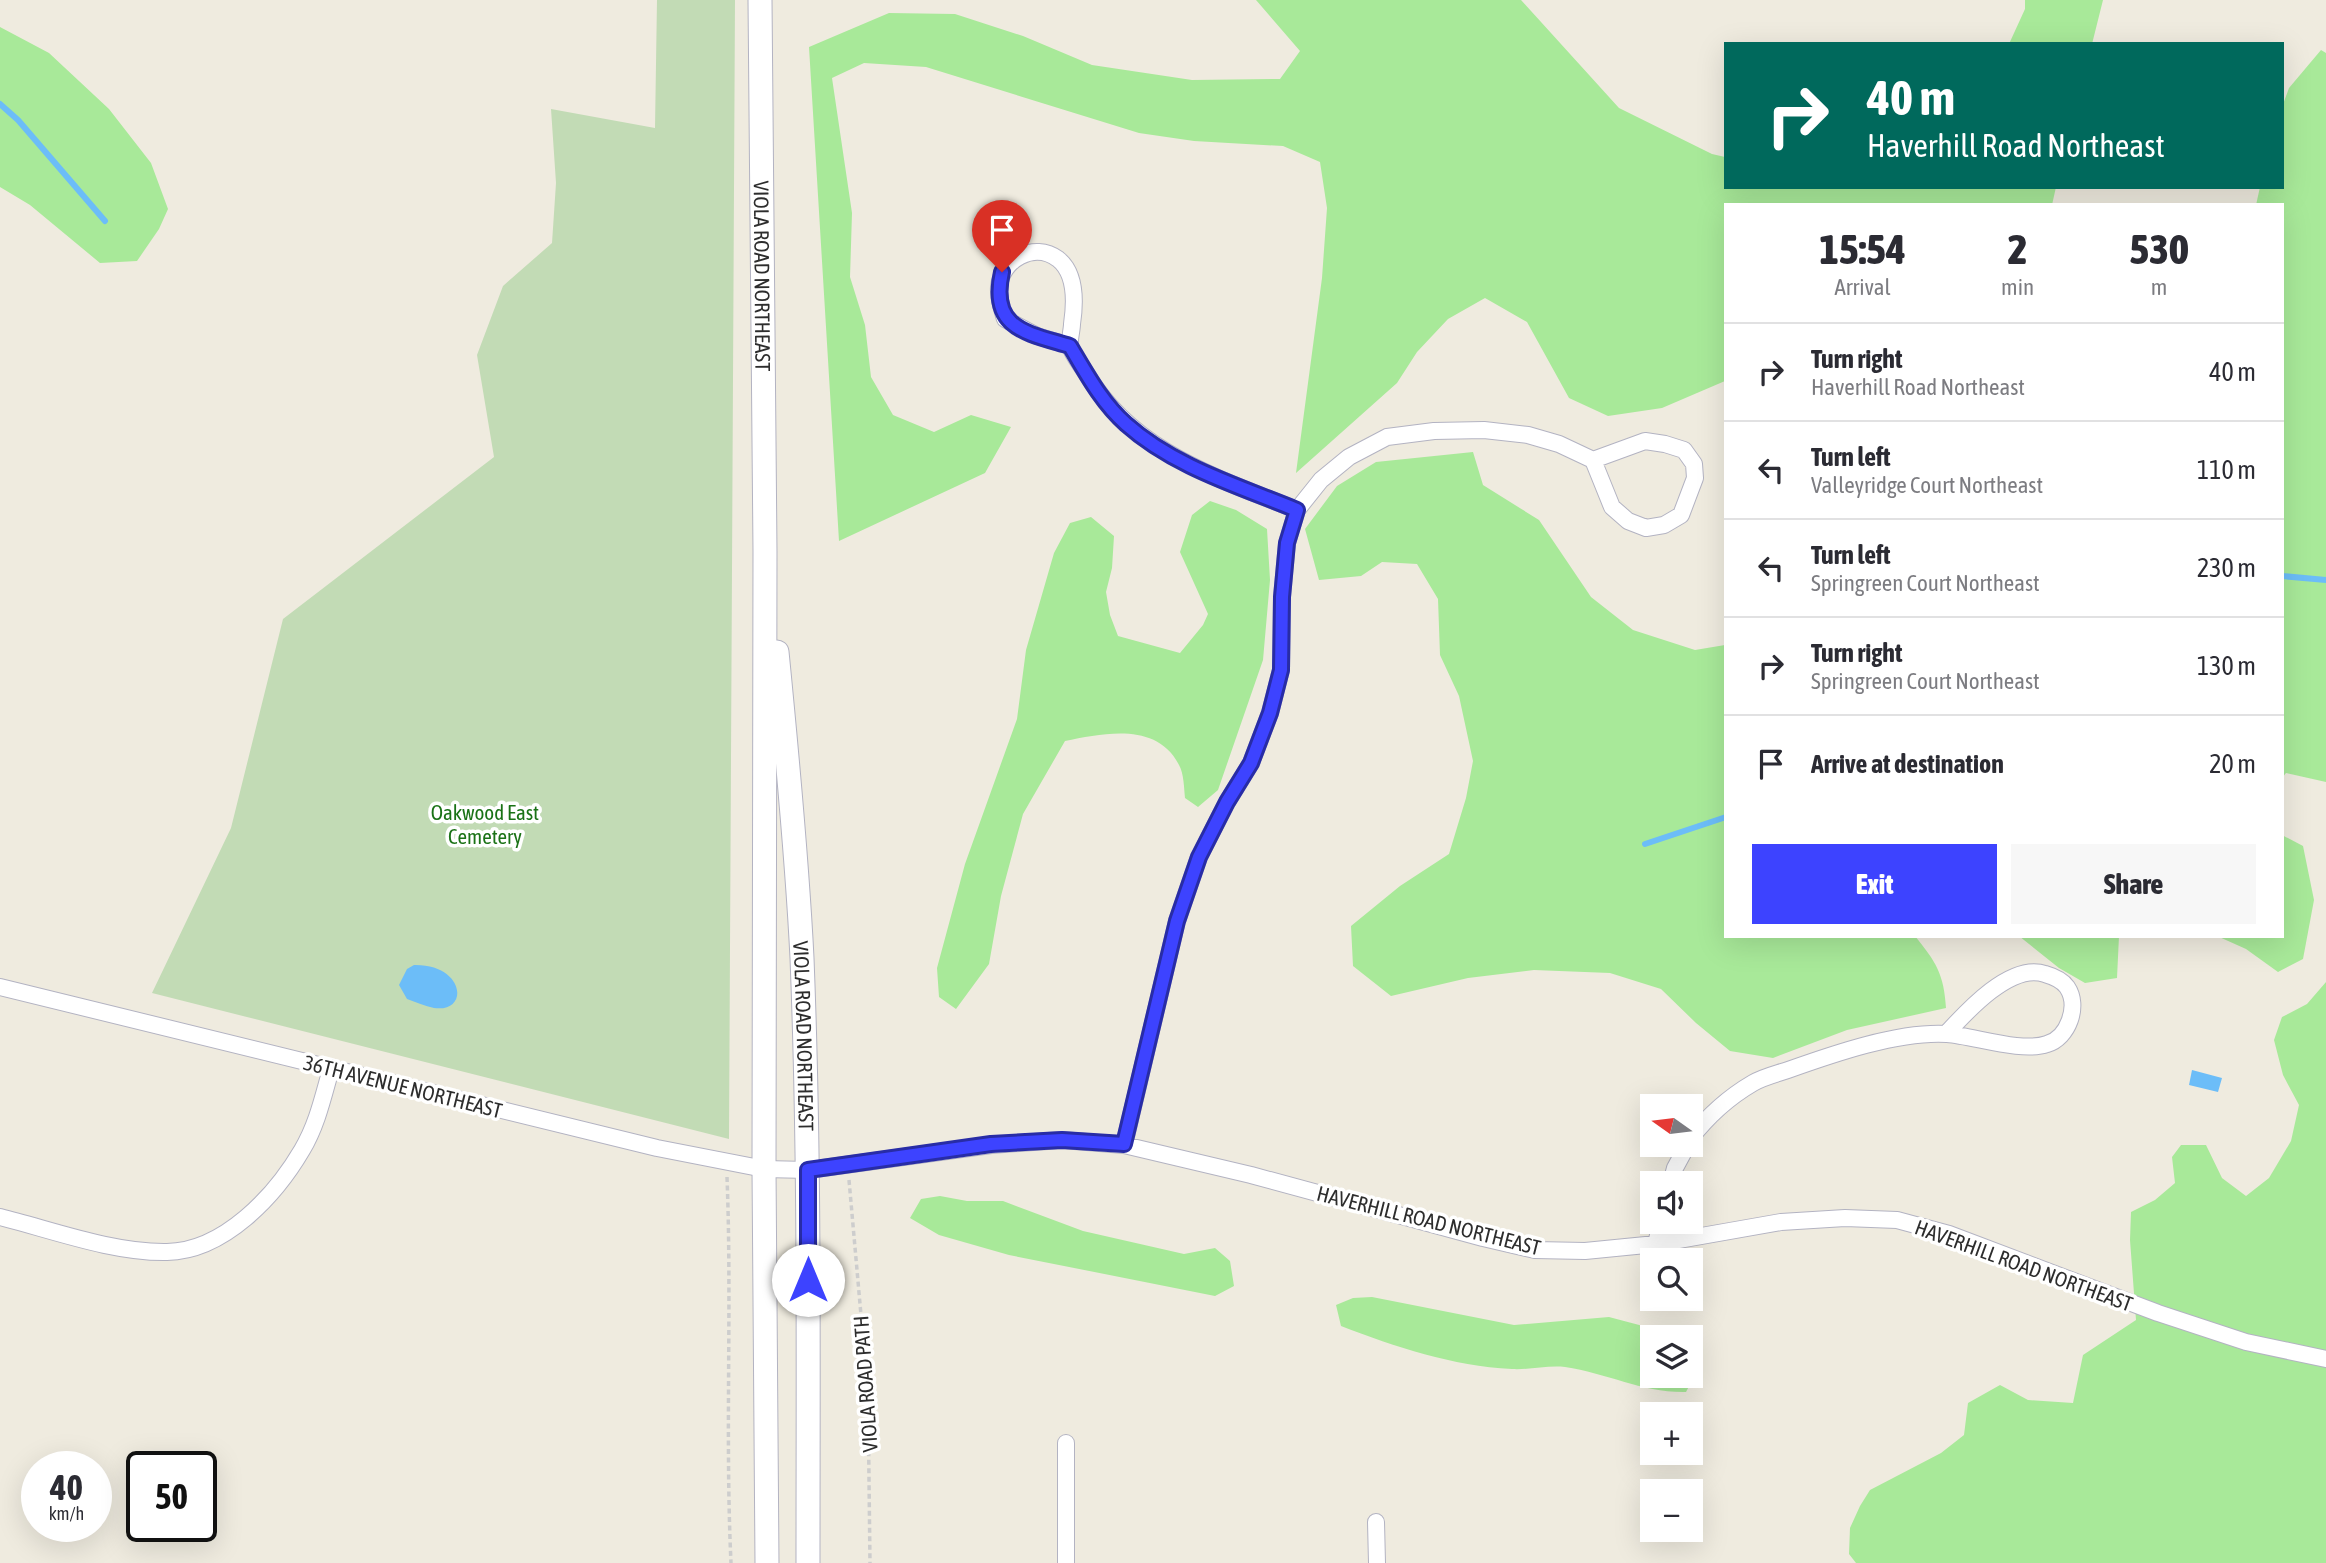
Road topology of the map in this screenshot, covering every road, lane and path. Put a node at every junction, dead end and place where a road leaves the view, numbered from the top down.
1 (760, 0) edge
2 (1070, 346) junction
3 (1593, 460) junction
4 (1297, 510) junction
5 (765, 551) junction
6 (0, 987) edge
7 (1946, 1034) junction
8 (331, 1069) junction
9 (1703, 1124) edge
10 (1124, 1144) junction
11 (726, 1162) junction
12 (848, 1164) junction
13 (764, 1168) junction
14 (808, 1170) junction
15 (0, 1217) edge
16 (1658, 1234) edge
17 (1656, 1244) junction
18 (2326, 1359) edge
19 (1066, 1443) dead end
20 (1376, 1522) dead end
21 (731, 1563) edge
22 (767, 1563) edge
23 (808, 1563) edge
24 (870, 1563) edge
25 (1066, 1563) edge
26 (1377, 1563) edge

1 - 5 main road, VIOLA ROAD NORTHEAST
2 - 2 street
2 - 4 street
3 - 3 street
3 - 4 street
4 - 10 street
5 - 13 main road, VIOLA ROAD NORTHEAST
5 - 14 main road, VIOLA ROAD NORTHEAST
6 - 8 street, 36TH AVENUE NORTHEAST
7 - 7 street
7 - 9 street
8 - 11 street, 36TH AVENUE NORTHEAST
8 - 15 street
10 - 12 street, HAVERHILL ROAD NORTHEAST
10 - 17 street, HAVERHILL ROAD NORTHEAST
11 - 13 street, 36TH AVENUE NORTHEAST
11 - 21 path
12 - 14 street, HAVERHILL ROAD NORTHEAST
12 - 24 path, VIOLA ROAD PATH
13 - 14 street, 36TH AVENUE NORTHEAST
13 - 22 main road, VIOLA ROAD NORTHEAST
14 - 23 main road, VIOLA ROAD NORTHEAST
16 - 17 street
17 - 18 street, HAVERHILL ROAD NORTHEAST
19 - 25 street
20 - 26 street

